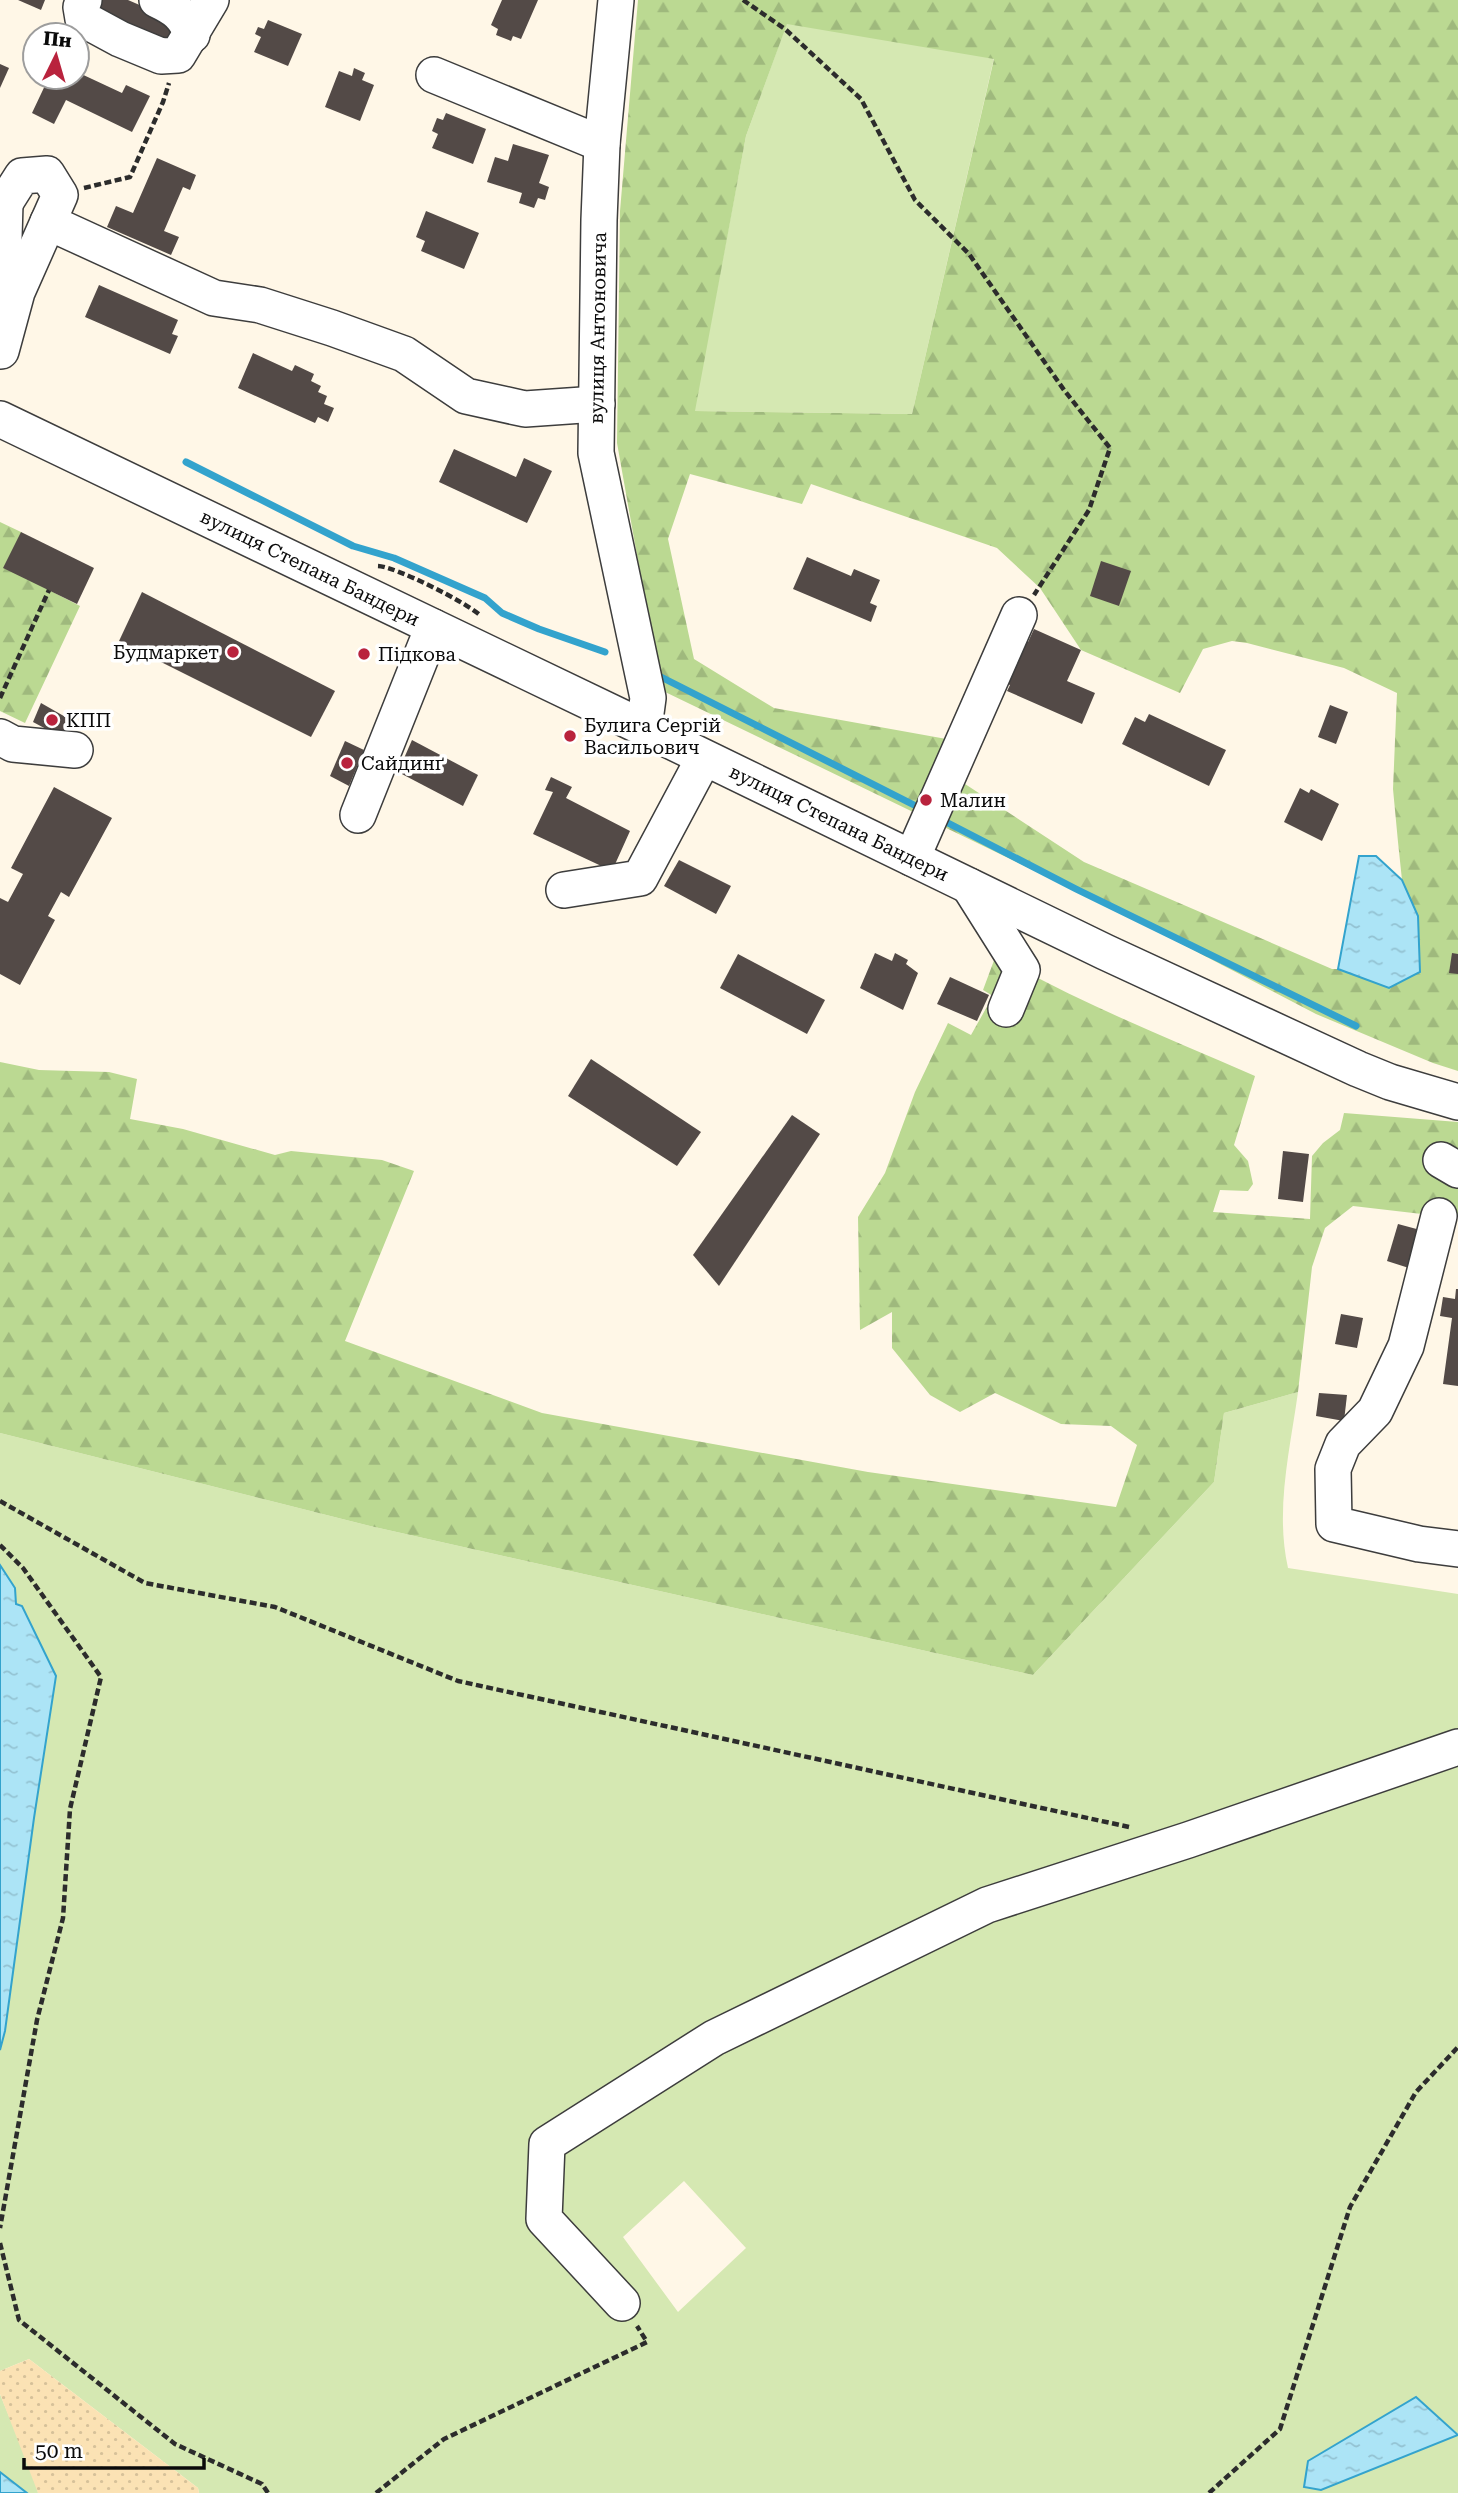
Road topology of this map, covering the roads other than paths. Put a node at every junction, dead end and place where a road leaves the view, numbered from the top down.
1 (84, 0) edge
2 (158, 0) edge
3 (211, 0) edge
4 (616, 0) edge
5 (185, 45) junction
6 (434, 75) dead end
7 (602, 144) junction
8 (3, 202) edge
9 (54, 208) junction
10 (0, 352) edge
11 (597, 404) junction
12 (0, 419) edge
13 (1019, 615) road end
14 (433, 627) junction
15 (3, 725) edge
16 (644, 728) junction
17 (75, 750) dead end
18 (704, 758) junction
19 (358, 815) dead end
20 (912, 858) junction
21 (969, 886) junction
22 (564, 890) dead end
23 (1006, 1009) dead end
24 (1458, 1102) edge
25 (1439, 1216) dead end
26 (1458, 1549) edge
27 (1458, 1746) edge
28 (622, 2303) road end

1 - 5 street
2 - 5 street
3 - 5 street
4 - 7 street, вулиця Антоновича
6 - 7 street
7 - 11 street, вулиця Антоновича
8 - 9 street
8 - 10 street
9 - 10 street
9 - 11 street
11 - 16 street, вулиця Антоновича
12 - 14 street, вулиця Степана Бандери
13 - 20 street
14 - 16 street, вулиця Степана Бандери
14 - 19 street
15 - 17 street
16 - 18 street, вулиця Степана Бандери
18 - 20 street, вулиця Степана Бандери
18 - 22 street
20 - 21 street, вулиця Степана Бандери
21 - 23 street
21 - 24 street, вулиця Степана Бандери
25 - 26 street
27 - 28 street

